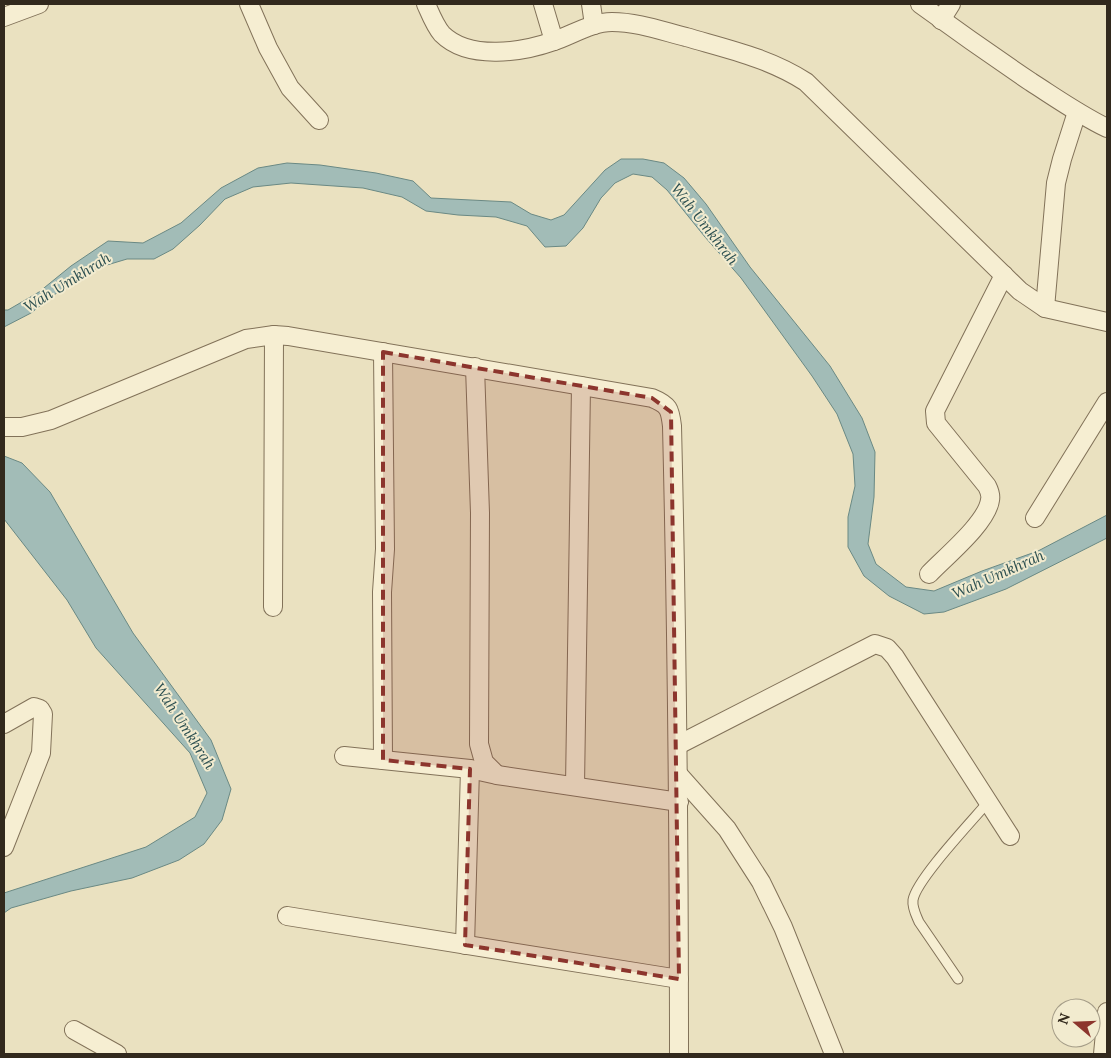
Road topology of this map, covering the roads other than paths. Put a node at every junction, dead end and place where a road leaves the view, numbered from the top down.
1 (39, 4) edge
2 (249, 4) edge
3 (426, 4) edge
4 (543, 4) edge
5 (591, 4) edge
6 (920, 4) edge
7 (951, 4) edge
8 (4, 17) edge
9 (941, 20) junction
10 (594, 26) junction
11 (554, 41) junction
12 (1078, 112) junction
13 (319, 120) dead end
14 (1107, 128) edge
15 (1004, 275) junction
16 (1045, 308) junction
17 (1107, 322) edge
18 (274, 335) junction
19 (383, 352) junction
20 (475, 367) junction
21 (581, 386) junction
22 (1107, 402) edge
23 (4, 427) edge
24 (1035, 518) dead end
25 (929, 574) dead end
26 (274, 607) dead end
27 (4, 724) edge
28 (678, 744) junction
29 (344, 756) dead end
30 (382, 760) junction
31 (470, 768) junction
32 (678, 774) junction
33 (498, 775) junction
34 (575, 786) junction
35 (678, 802) junction
36 (988, 802) junction
37 (1010, 836) dead end
38 (4, 847) edge
39 (287, 916) dead end
40 (465, 945) junction
41 (679, 979) junction
42 (958, 979) dead end
43 (1107, 1012) edge
44 (74, 1030) dead end
45 (117, 1054) edge
46 (679, 1054) edge
47 (834, 1054) edge
48 (1103, 1054) edge

1 - 8 street
2 - 13 street
3 - 11 street
4 - 11 street
5 - 10 street
6 - 9 street
7 - 9 street
9 - 12 street
10 - 11 street
10 - 15 street
12 - 14 street
12 - 16 street
15 - 16 street
15 - 25 street
16 - 17 street
18 - 19 street
18 - 23 street
18 - 26 street
19 - 20 street
19 - 30 street
20 - 21 street
20 - 33 street
21 - 28 street
21 - 34 street
22 - 24 street
27 - 38 street
28 - 32 street
28 - 36 street
29 - 30 street
30 - 31 street
31 - 33 street
31 - 40 street
32 - 35 street
32 - 47 street
33 - 34 street
34 - 35 street
35 - 41 street
36 - 37 street
36 - 42 lane
39 - 40 street
40 - 41 street
41 - 46 street
43 - 48 street
44 - 45 street

